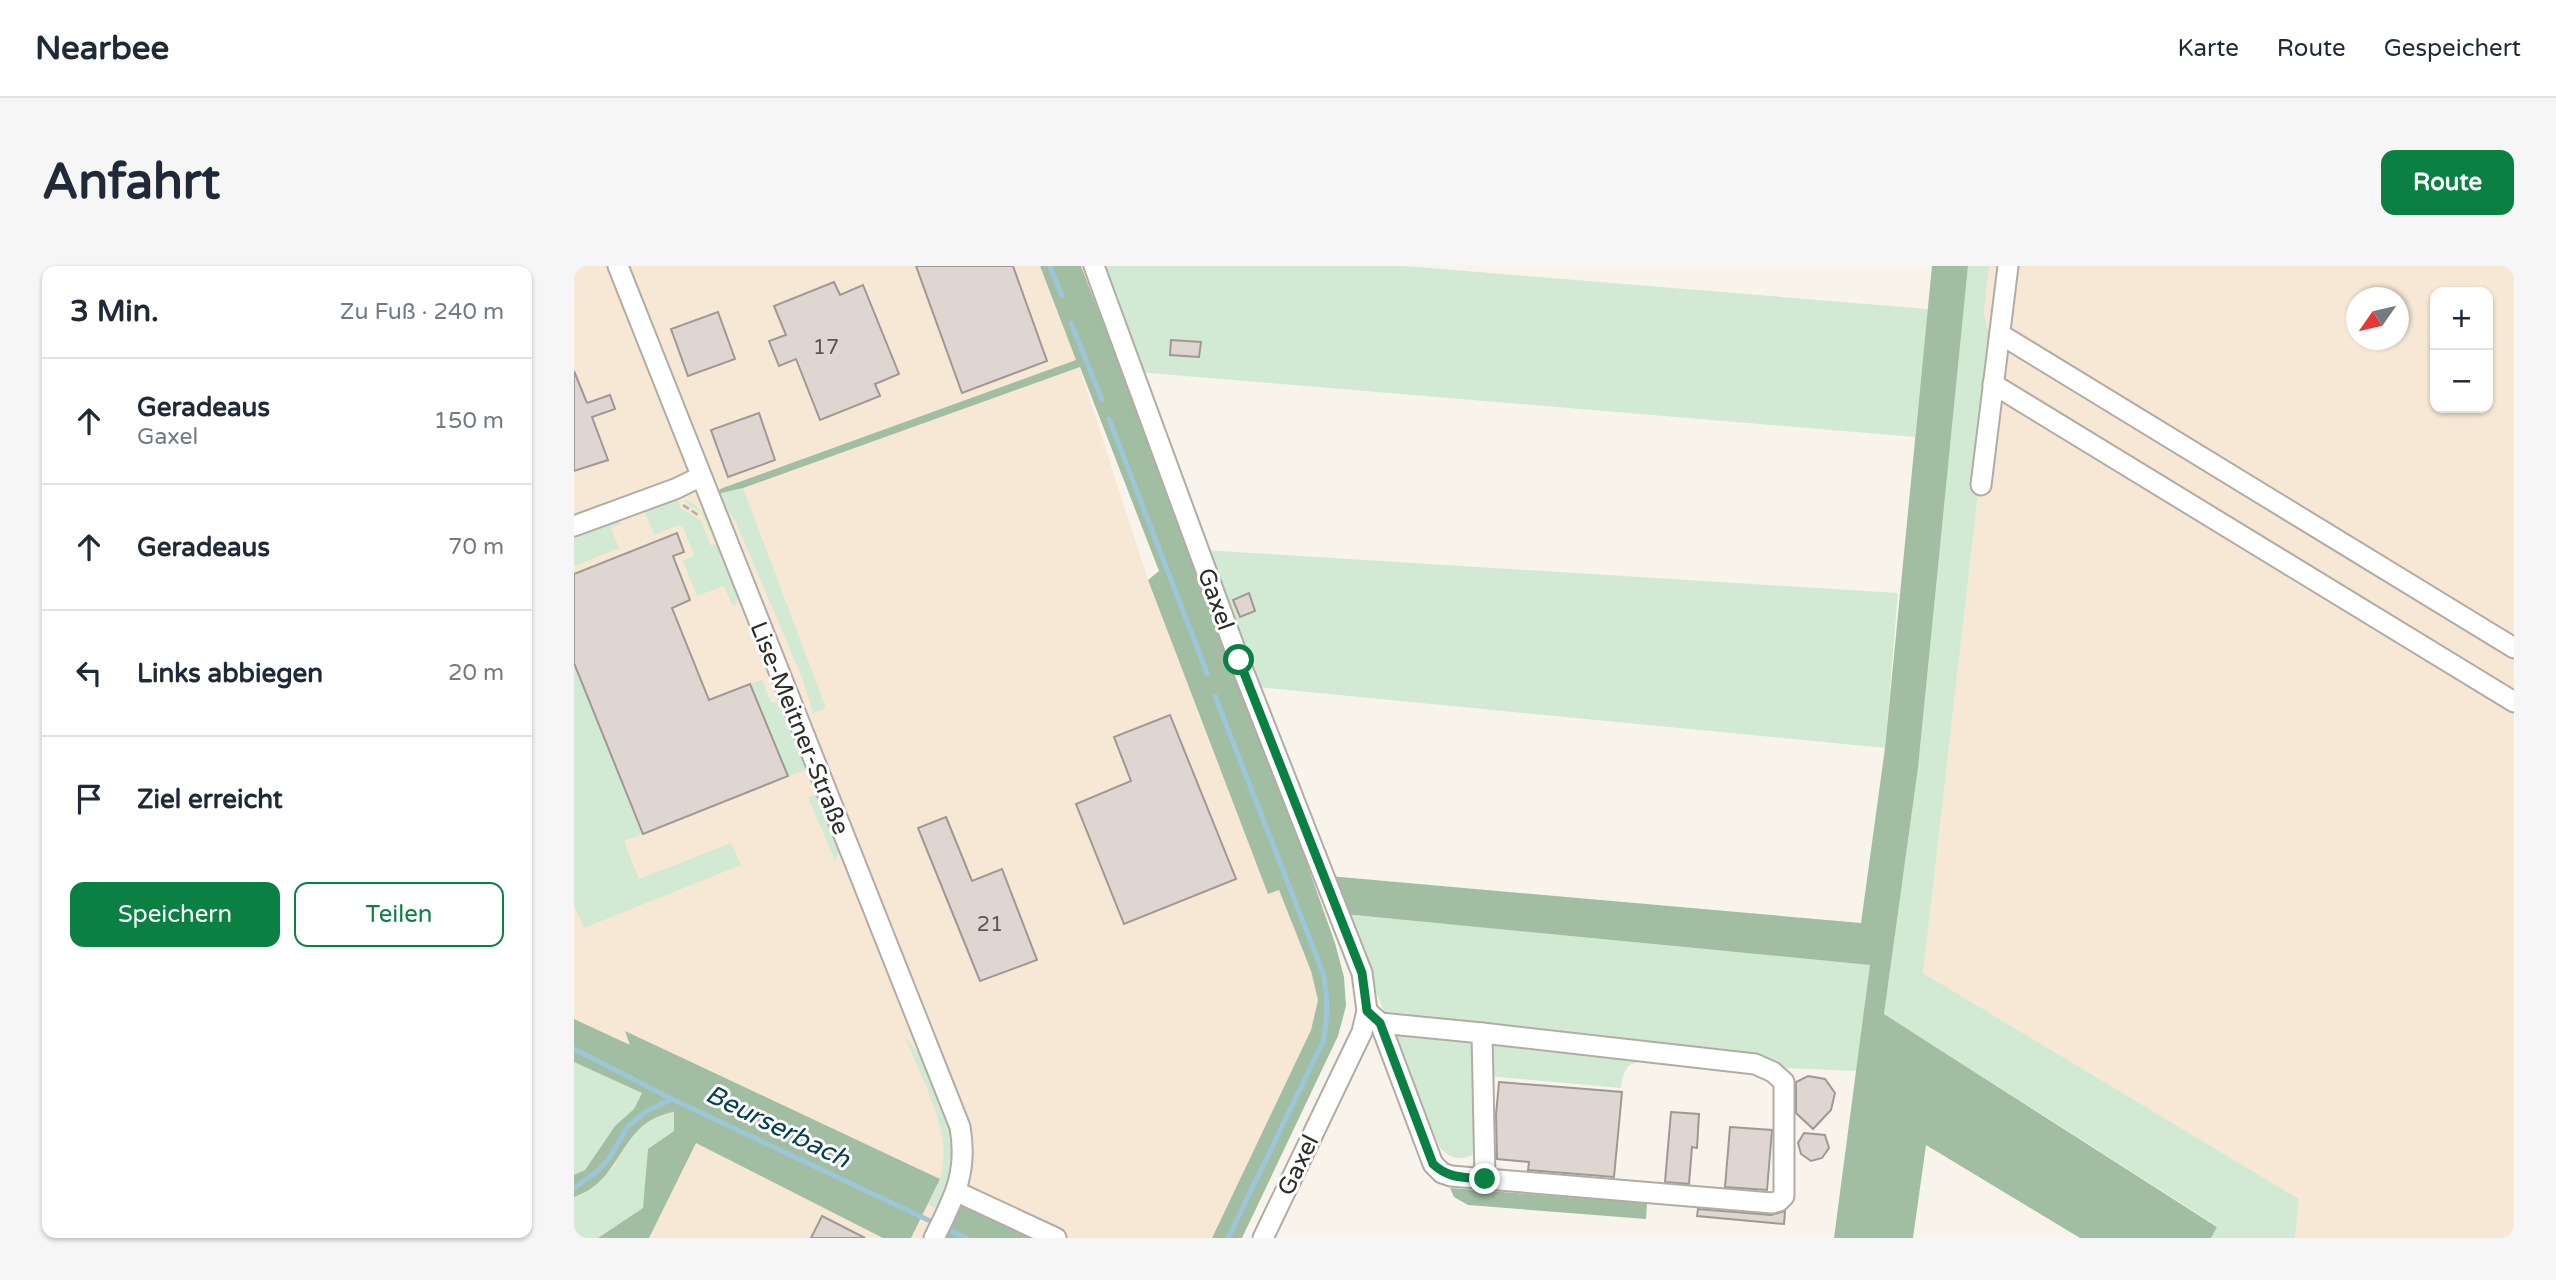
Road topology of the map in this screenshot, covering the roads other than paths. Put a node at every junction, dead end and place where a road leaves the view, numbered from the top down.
1 (618, 266) edge
2 (1094, 266) edge
3 (2008, 266) edge
4 (2000, 334) junction
5 (1993, 384) junction
6 (700, 477) junction
7 (1981, 485) dead end
8 (574, 526) edge
9 (2514, 648) edge
10 (2514, 702) edge
11 (1374, 1017) junction
12 (1482, 1033) junction
13 (1485, 1179) junction
14 (957, 1192) junction
15 (935, 1237) edge
16 (1056, 1238) edge
17 (1263, 1238) edge

1 - 6 street, Lise-Meitner-Straße
2 - 11 street, Gaxel
3 - 4 street
4 - 5 street
4 - 9 street
5 - 7 street
5 - 10 street
6 - 8 street
6 - 14 street, Lise-Meitner-Straße
11 - 12 street
11 - 13 street
11 - 17 street, Gaxel
12 - 13 street
12 - 13 street
14 - 15 street, Lise-Meitner-Straße
14 - 16 street

